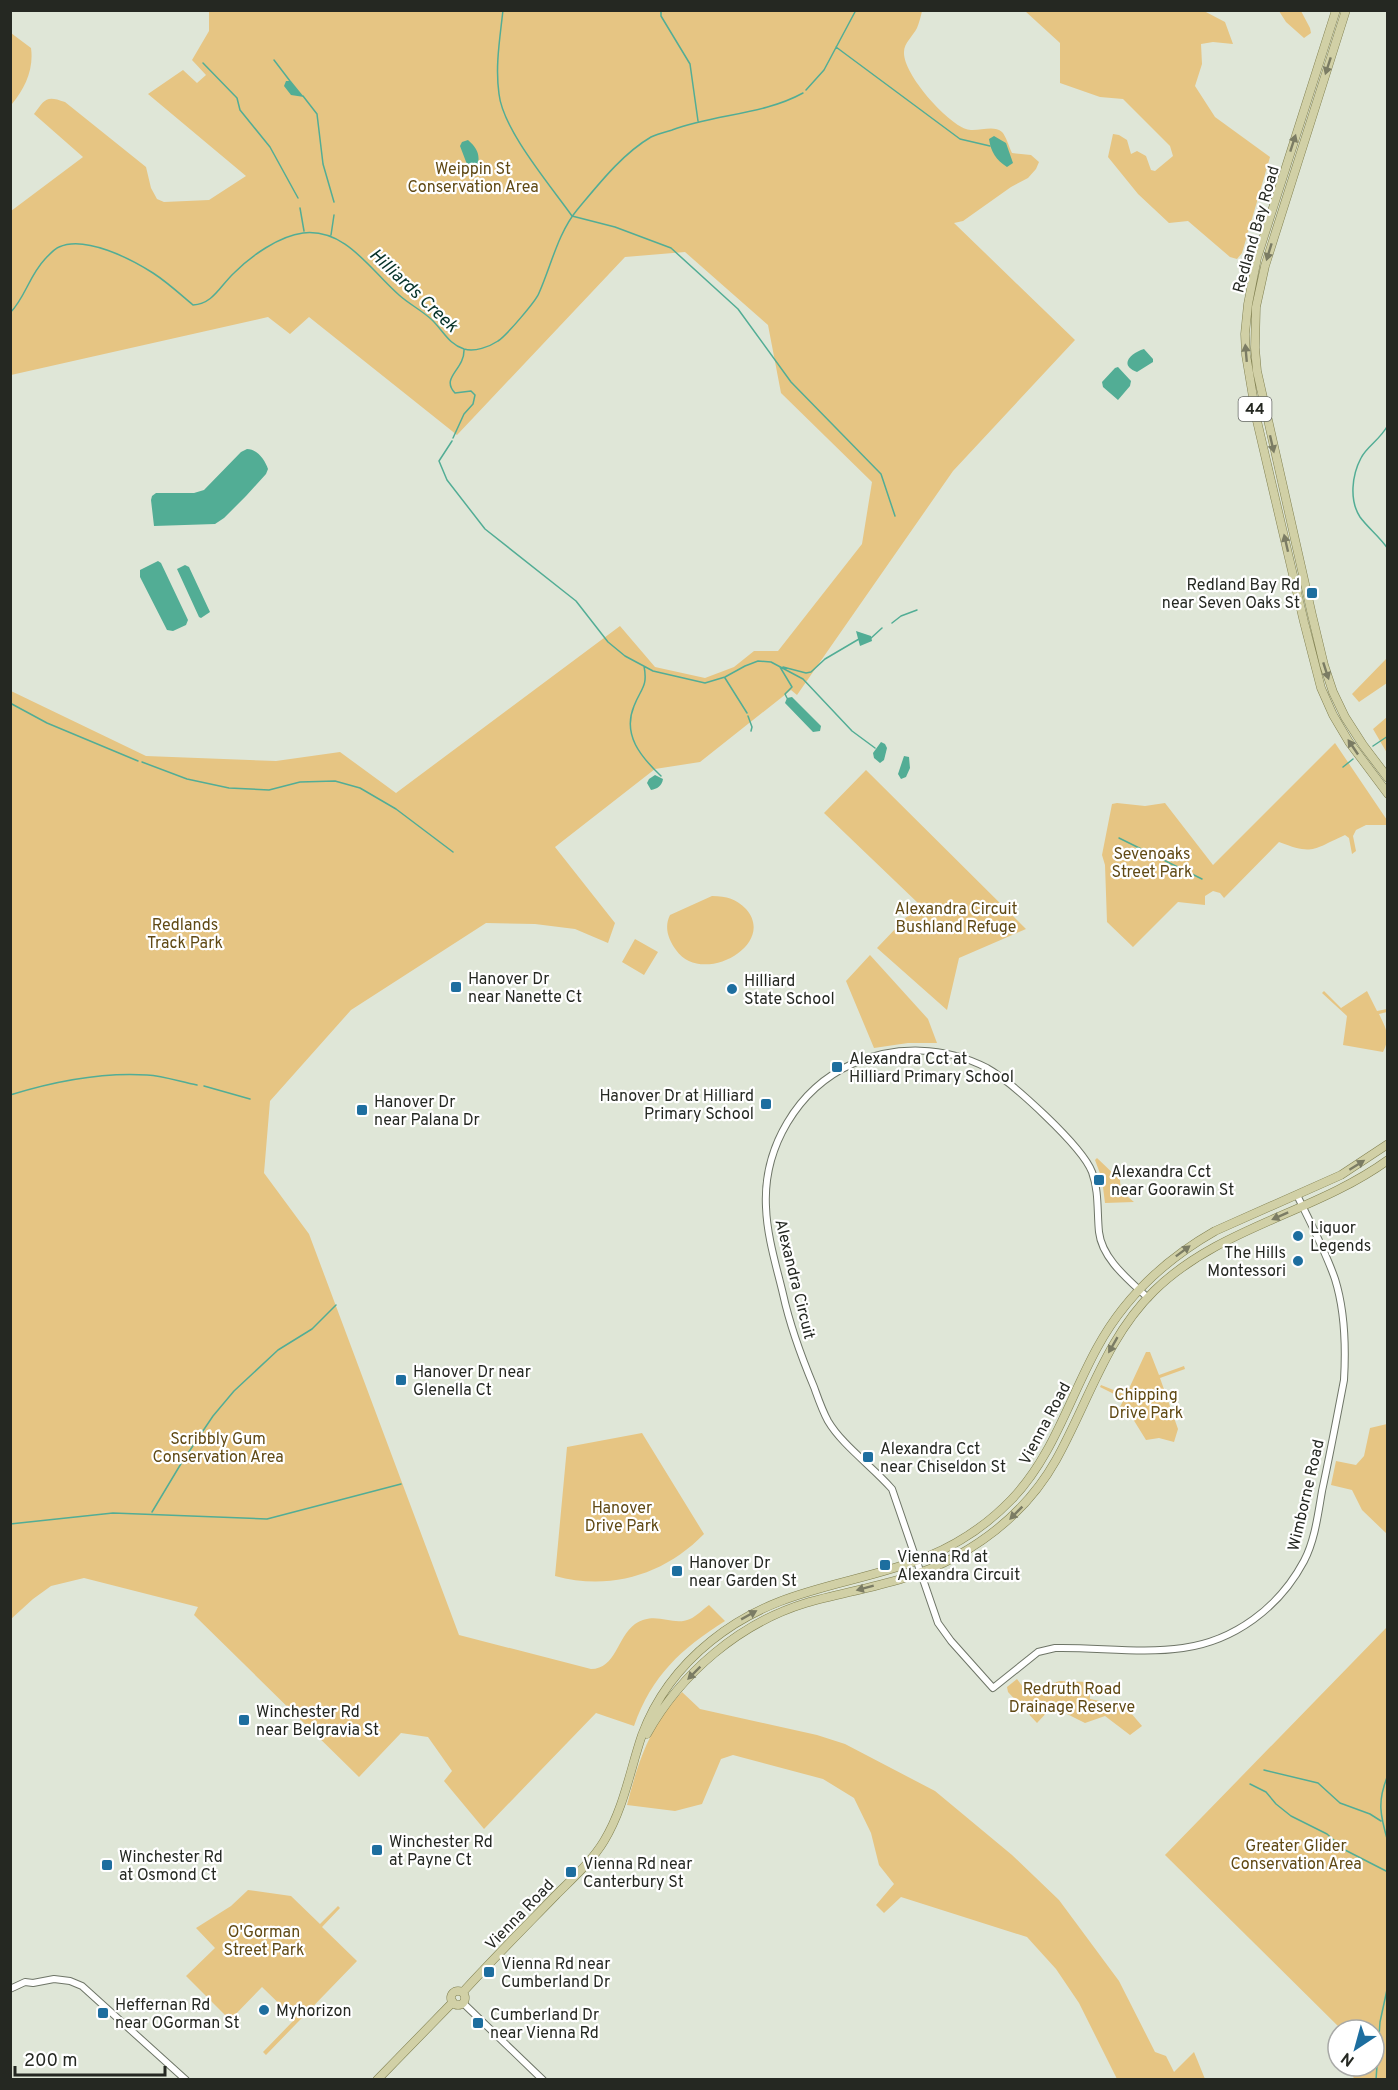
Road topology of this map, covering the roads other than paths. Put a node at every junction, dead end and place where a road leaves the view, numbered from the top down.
1 (1336, 10) edge
2 (1346, 10) edge
3 (1388, 778) edge
4 (1388, 794) edge
5 (1388, 1144) edge
6 (1388, 1160) edge
7 (1297, 1195) junction
8 (1302, 1206) junction
9 (1139, 1289) junction
10 (1148, 1298) junction
11 (917, 1560) junction
12 (922, 1572) junction
13 (993, 1689) joint
14 (636, 1757) junction
15 (10, 1989) edge
16 (463, 1992) junction
17 (453, 2002) junction
18 (462, 2003) junction
19 (186, 2079) edge
20 (377, 2079) edge
21 (543, 2079) edge

4 -> 1 main road, Redland Bay Road / 44
2 -> 3 main road, Redland Bay Road / 44
7 -> 5 main road, Vienna Road
6 - 8 main road, Vienna Road
7 - 8 street, Wimborne Road
9 -> 7 main road, Vienna Road
8 -> 10 main road, Vienna Road
8 - 13 street, Wimborne Road
9 - 10 street, Alexandra Circuit
9 - 11 main road, Vienna Road
9 - 11 street, Alexandra Circuit
10 -> 12 main road, Vienna Road
11 - 12 street, Alexandra Circuit
14 -> 11 main road, Vienna Road
12 - 13 street, Alexandra Circuit
12 -> 14 main road, Vienna Road
14 - 16 main road, Vienna Road
15 - 19 street
16 - 17 main road
16 - 18 main road
17 - 18 main road
17 - 20 main road
18 - 21 street

